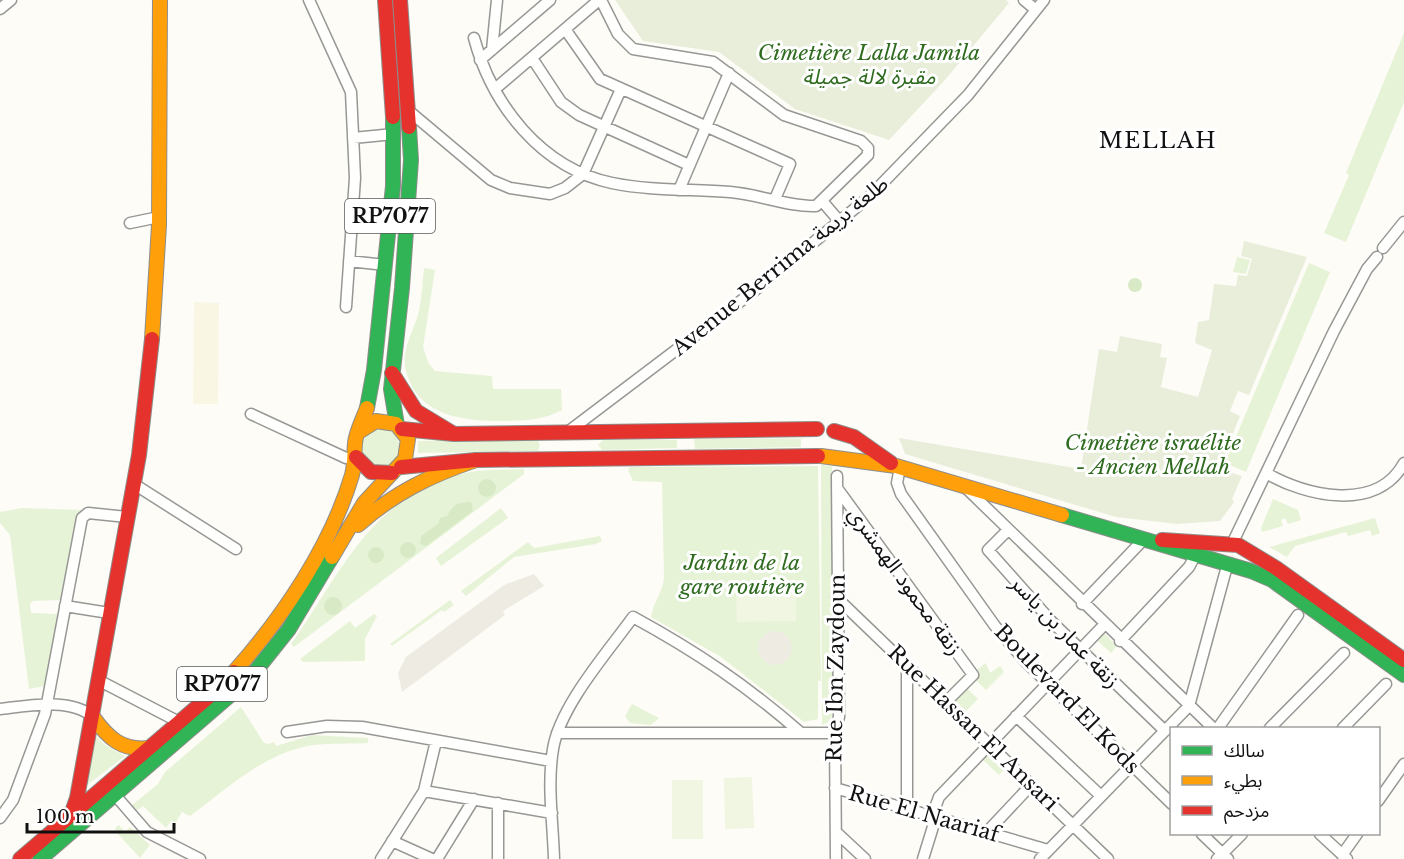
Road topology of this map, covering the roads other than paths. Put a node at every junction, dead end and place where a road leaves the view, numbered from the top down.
1 (11, 0) edge
2 (160, 0) edge
3 (309, 0) edge
4 (385, 0) edge
5 (400, 0) edge
6 (497, 0) edge
7 (550, 0) edge
8 (600, 0) edge
9 (1024, 0) edge
10 (1044, 0) edge
11 (0, 8) edge
12 (1036, 10) junction
13 (565, 29) junction
14 (474, 38) dead end
15 (492, 50) junction
16 (532, 58) junction
17 (480, 60) junction
18 (729, 73) junction
19 (495, 89) junction
20 (621, 89) junction
21 (409, 111) junction
22 (706, 126) junction
23 (603, 128) junction
24 (394, 134) junction
25 (353, 138) junction
26 (689, 165) junction
27 (583, 174) junction
28 (679, 190) junction
29 (776, 199) junction
30 (823, 202) junction
31 (159, 217) junction
32 (130, 222) dead end
33 (840, 222) junction
34 (1404, 222) edge
35 (350, 261) junction
36 (386, 265) junction
37 (346, 307) dead end
38 (392, 373) junction
39 (251, 414) dead end
40 (400, 427) junction
41 (818, 429) dead end
42 (360, 431) junction
43 (834, 431) dead end
44 (569, 432) junction
45 (454, 434) junction
46 (855, 437) junction
47 (356, 457) junction
48 (843, 458) junction
49 (562, 459) junction
50 (578, 459) junction
51 (476, 460) junction
52 (1404, 463) edge
53 (898, 467) junction
54 (397, 470) junction
55 (1266, 473) junction
56 (837, 482) joint
57 (134, 484) junction
58 (965, 487) junction
59 (128, 518) junction
60 (1007, 531) junction
61 (344, 538) junction
62 (1144, 539) junction
63 (1236, 546) junction
64 (236, 549) dead end
65 (1195, 556) junction
66 (1230, 568) junction
67 (837, 598) junction
68 (1082, 604) junction
69 (65, 606) junction
70 (109, 613) junction
71 (1298, 615) dead end
72 (1104, 625) junction
73 (1120, 641) junction
74 (1080, 650) junction
75 (1344, 653) dead end
76 (1404, 660) edge
77 (907, 664) junction
78 (1404, 675) edge
79 (100, 681) junction
80 (1047, 684) junction
81 (1386, 684) dead end
82 (947, 702) junction
83 (46, 704) junction
84 (1189, 706) junction
85 (0, 709) edge
86 (1016, 716) junction
87 (93, 717) junction
88 (178, 722) junction
89 (1210, 727) edge
90 (1219, 727) edge
91 (1272, 727) edge
92 (1345, 727) edge
93 (1165, 731) junction
94 (287, 732) dead end
95 (801, 733) junction
96 (835, 733) junction
97 (557, 734) junction
98 (436, 741) junction
99 (990, 744) junction
100 (148, 748) junction
101 (551, 761) junction
102 (1404, 764) edge
103 (1131, 766) junction
104 (1032, 784) junction
105 (835, 788) junction
106 (424, 790) junction
107 (115, 795) junction
108 (1101, 796) junction
109 (1380, 798) edge
110 (474, 799) junction
111 (1170, 802) edge
112 (498, 803) junction
113 (907, 809) junction
114 (552, 813) junction
115 (71, 814) junction
116 (934, 817) junction
117 (0, 818) edge
118 (1073, 825) junction
119 (836, 832) junction
120 (987, 832) junction
121 (1203, 835) edge
122 (1241, 835) edge
123 (1321, 835) edge
124 (1356, 835) edge
125 (392, 842) junction
126 (1048, 850) junction
127 (1222, 857) edge
128 (1344, 857) edge
129 (20, 859) edge
130 (40, 859) edge
131 (200, 859) edge
132 (381, 859) edge
133 (435, 859) edge
134 (498, 859) edge
135 (554, 859) edge
136 (836, 859) edge
137 (865, 859) edge
138 (923, 859) edge
139 (1040, 859) edge
140 (1108, 859) edge

1 - 11 street
2 - 31 street
3 - 25 street
4 - 24 street, RP7077
5 - 21 street, RP7077
6 - 15 street
7 - 15 street
8 - 13 street
8 - 18 street
9 - 12 street
10 - 12 street, Avenue Berrima طلعة بريمة
12 - 33 street, Avenue Berrima طلعة بريمة
13 - 16 street
13 - 20 street
14 - 17 street
15 - 17 street
16 - 19 street
16 - 23 street
17 - 19 street
18 - 22 street
18 - 30 street
19 - 27 street
20 - 22 street
20 - 23 street
21 - 27 street
21 - 38 street, RP7077
22 - 26 street
22 - 29 street
23 - 26 street
23 - 27 street
24 - 25 street
24 - 36 street, RP7077
25 - 35 street
26 - 28 street
27 - 28 street
28 - 29 street
29 - 30 street
30 - 33 street
31 - 32 street
31 - 57 street
33 - 44 street, Avenue Berrima طلعة بريمة
34 - 55 street
35 - 36 street
35 - 37 street
36 - 42 street, RP7077
38 - 40 street, RP7077
38 - 45 street
39 - 47 street
40 - 42 street
40 - 45 street
40 - 54 street, RP7077
41 - 44 street
42 - 47 street, RP7077
43 - 46 street
44 - 45 street
44 - 49 street
44 - 50 street
46 - 48 street
46 - 53 street
47 - 54 street
47 - 88 street, RP7077
48 - 50 street
48 - 53 street
49 - 50 street
49 - 51 street
51 - 54 street
51 - 61 street
52 - 55 street
53 - 58 street
53 - 80 street, Boulevard El Kods
54 - 61 street, RP7077
55 - 63 street
56 - 67 street, Rue Ibn Zaydoun
56 - 82 street, زنقة محمود الهمشري
57 - 59 street
57 - 64 street
58 - 60 street
58 - 62 street
59 - 69 street
59 - 70 street
60 - 68 street
60 - 74 street, زنقة عمار بن ياسر
61 - 107 street, RP7077
62 - 63 street
62 - 65 street
62 - 68 street
63 - 66 street
63 - 66 street
63 - 76 street
65 - 66 street
65 - 73 street
66 - 78 street
66 - 84 street
67 - 77 street, Rue Hassan El Ansari
67 - 96 street, Rue Ibn Zaydoun
68 - 72 street
69 - 70 street
69 - 83 street
70 - 79 street
71 - 90 street
72 - 73 street
72 - 74 street
73 - 84 street
74 - 80 street
74 - 93 street, زنقة عمار بن ياسر
75 - 91 street
77 - 82 street, Rue Hassan El Ansari
77 - 113 street
79 - 87 street
79 - 88 street
80 - 86 street
80 - 103 street, Boulevard El Kods
81 - 92 street
82 - 99 street, Rue Hassan El Ansari
83 - 85 street
83 - 87 street
83 - 117 street
84 - 89 street
84 - 93 street
86 - 99 street
86 - 108 street
87 - 100 street
87 - 115 street
88 - 100 street, RP7077
93 - 103 street
94 - 98 street
95 - 96 street
95 - 97 street
95 - 97 street
96 - 105 street, Rue Ibn Zaydoun
97 - 101 street
98 - 101 street
98 - 106 street
99 - 104 street, Rue Hassan El Ansari
99 - 116 street
100 - 115 street, RP7077
101 - 114 street
102 - 109 street
103 - 108 street
103 - 111 street, Boulevard El Kods
104 - 118 street, Rue Hassan El Ansari
104 - 120 street
105 - 113 street, Rue El Naariaf
105 - 119 street, Rue Ibn Zaydoun
106 - 110 street
106 - 125 street
107 - 130 street, RP7077
107 - 131 street
108 - 118 street
110 - 112 street
110 - 133 street
112 - 114 street
112 - 134 street
113 - 116 street, Rue El Naariaf
114 - 135 street
115 - 129 street, RP7077
116 - 120 street, Rue El Naariaf
116 - 138 street
118 - 126 street
118 - 140 street, Rue Hassan El Ansari
119 - 136 street, Rue Ibn Zaydoun
119 - 137 street
120 - 126 street, Rue El Naariaf
121 - 127 street
122 - 127 street
123 - 128 street
124 - 128 street
125 - 132 street
125 - 133 street
126 - 139 street

